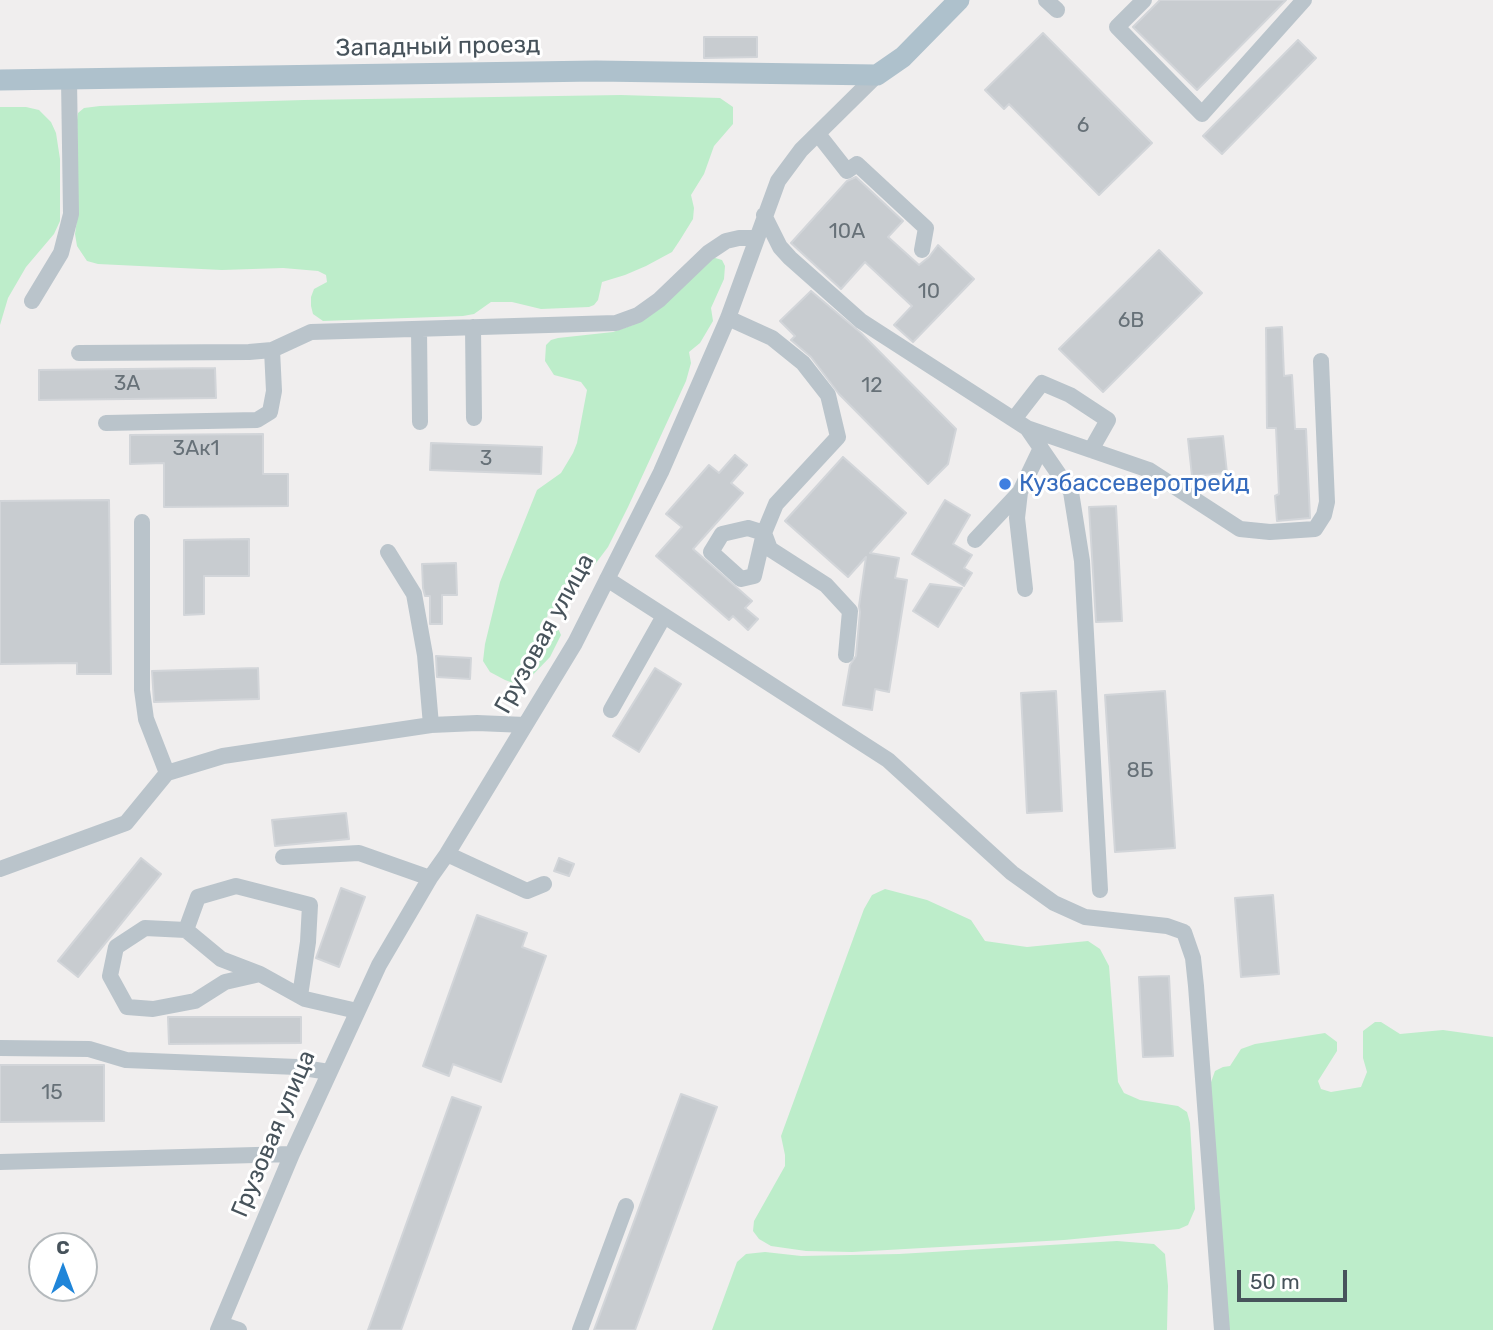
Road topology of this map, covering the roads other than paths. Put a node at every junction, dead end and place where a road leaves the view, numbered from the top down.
1 (959, 0) edge
2 (1144, 0) edge
3 (1304, 0) edge
4 (877, 75) junction
5 (69, 79) junction
6 (0, 80) edge
7 (818, 134) junction
8 (764, 215) junction
9 (756, 239) junction
10 (922, 250) dead end
11 (32, 301) dead end
12 (728, 318) junction
13 (473, 327) junction
14 (419, 329) junction
15 (272, 350) junction
16 (79, 353) dead end
17 (1321, 362) dead end
18 (474, 418) dead end
19 (419, 422) dead end
20 (106, 423) dead end
21 (1021, 423) junction
22 (1041, 448) junction
23 (1091, 450) junction
24 (1020, 492) junction
25 (142, 522) dead end
26 (975, 540) dead end
27 (388, 552) dead end
28 (607, 579) junction
29 (1025, 589) dead end
30 (664, 616) junction
31 (846, 655) dead end
32 (611, 710) dead end
33 (431, 725) junction
34 (525, 725) junction
35 (167, 773) junction
36 (447, 855) junction
37 (283, 857) dead end
38 (0, 869) edge
39 (429, 878) junction
40 (544, 884) dead end
41 (1100, 890) dead end
42 (186, 930) junction
43 (260, 974) junction
44 (300, 996) junction
45 (357, 1011) junction
46 (0, 1048) edge
47 (328, 1072) junction
48 (292, 1154) junction
49 (0, 1162) edge
50 (626, 1206) dead end
51 (220, 1327) edge
52 (239, 1330) edge
53 (580, 1330) edge
54 (1222, 1330) edge

1 - 4 main road, Грузовая улица
2 - 3 street
4 - 5 main road, Западный проезд
4 - 7 street, Грузовая улица
5 - 6 main road, Западный проезд
5 - 11 street
7 - 8 street, Грузовая улица
7 - 10 street
8 - 9 street, Грузовая улица
8 - 21 street
9 - 12 street, Грузовая улица
9 - 13 street
12 - 28 street, Грузовая улица
12 - 31 street
13 - 14 street
13 - 18 street
14 - 15 street
14 - 19 street
15 - 16 street
15 - 20 street
17 - 23 street
21 - 22 street
21 - 23 street
21 - 23 street
22 - 24 street
22 - 41 street
24 - 26 street
24 - 29 street
25 - 35 street
27 - 33 street
28 - 30 street
28 - 34 street, Грузовая улица
30 - 32 street
30 - 54 street
33 - 34 street
33 - 35 street
34 - 36 street, Грузовая улица
35 - 38 street
36 - 39 street, Грузовая улица
36 - 40 street
37 - 39 street
39 - 45 street, Грузовая улица
42 - 43 street
42 - 43 street
42 - 44 street
43 - 44 street
44 - 45 street
45 - 47 street, Грузовая улица
46 - 47 street
47 - 48 street, Грузовая улица
48 - 49 street
48 - 51 street, Грузовая улица
50 - 53 street
51 - 52 street

